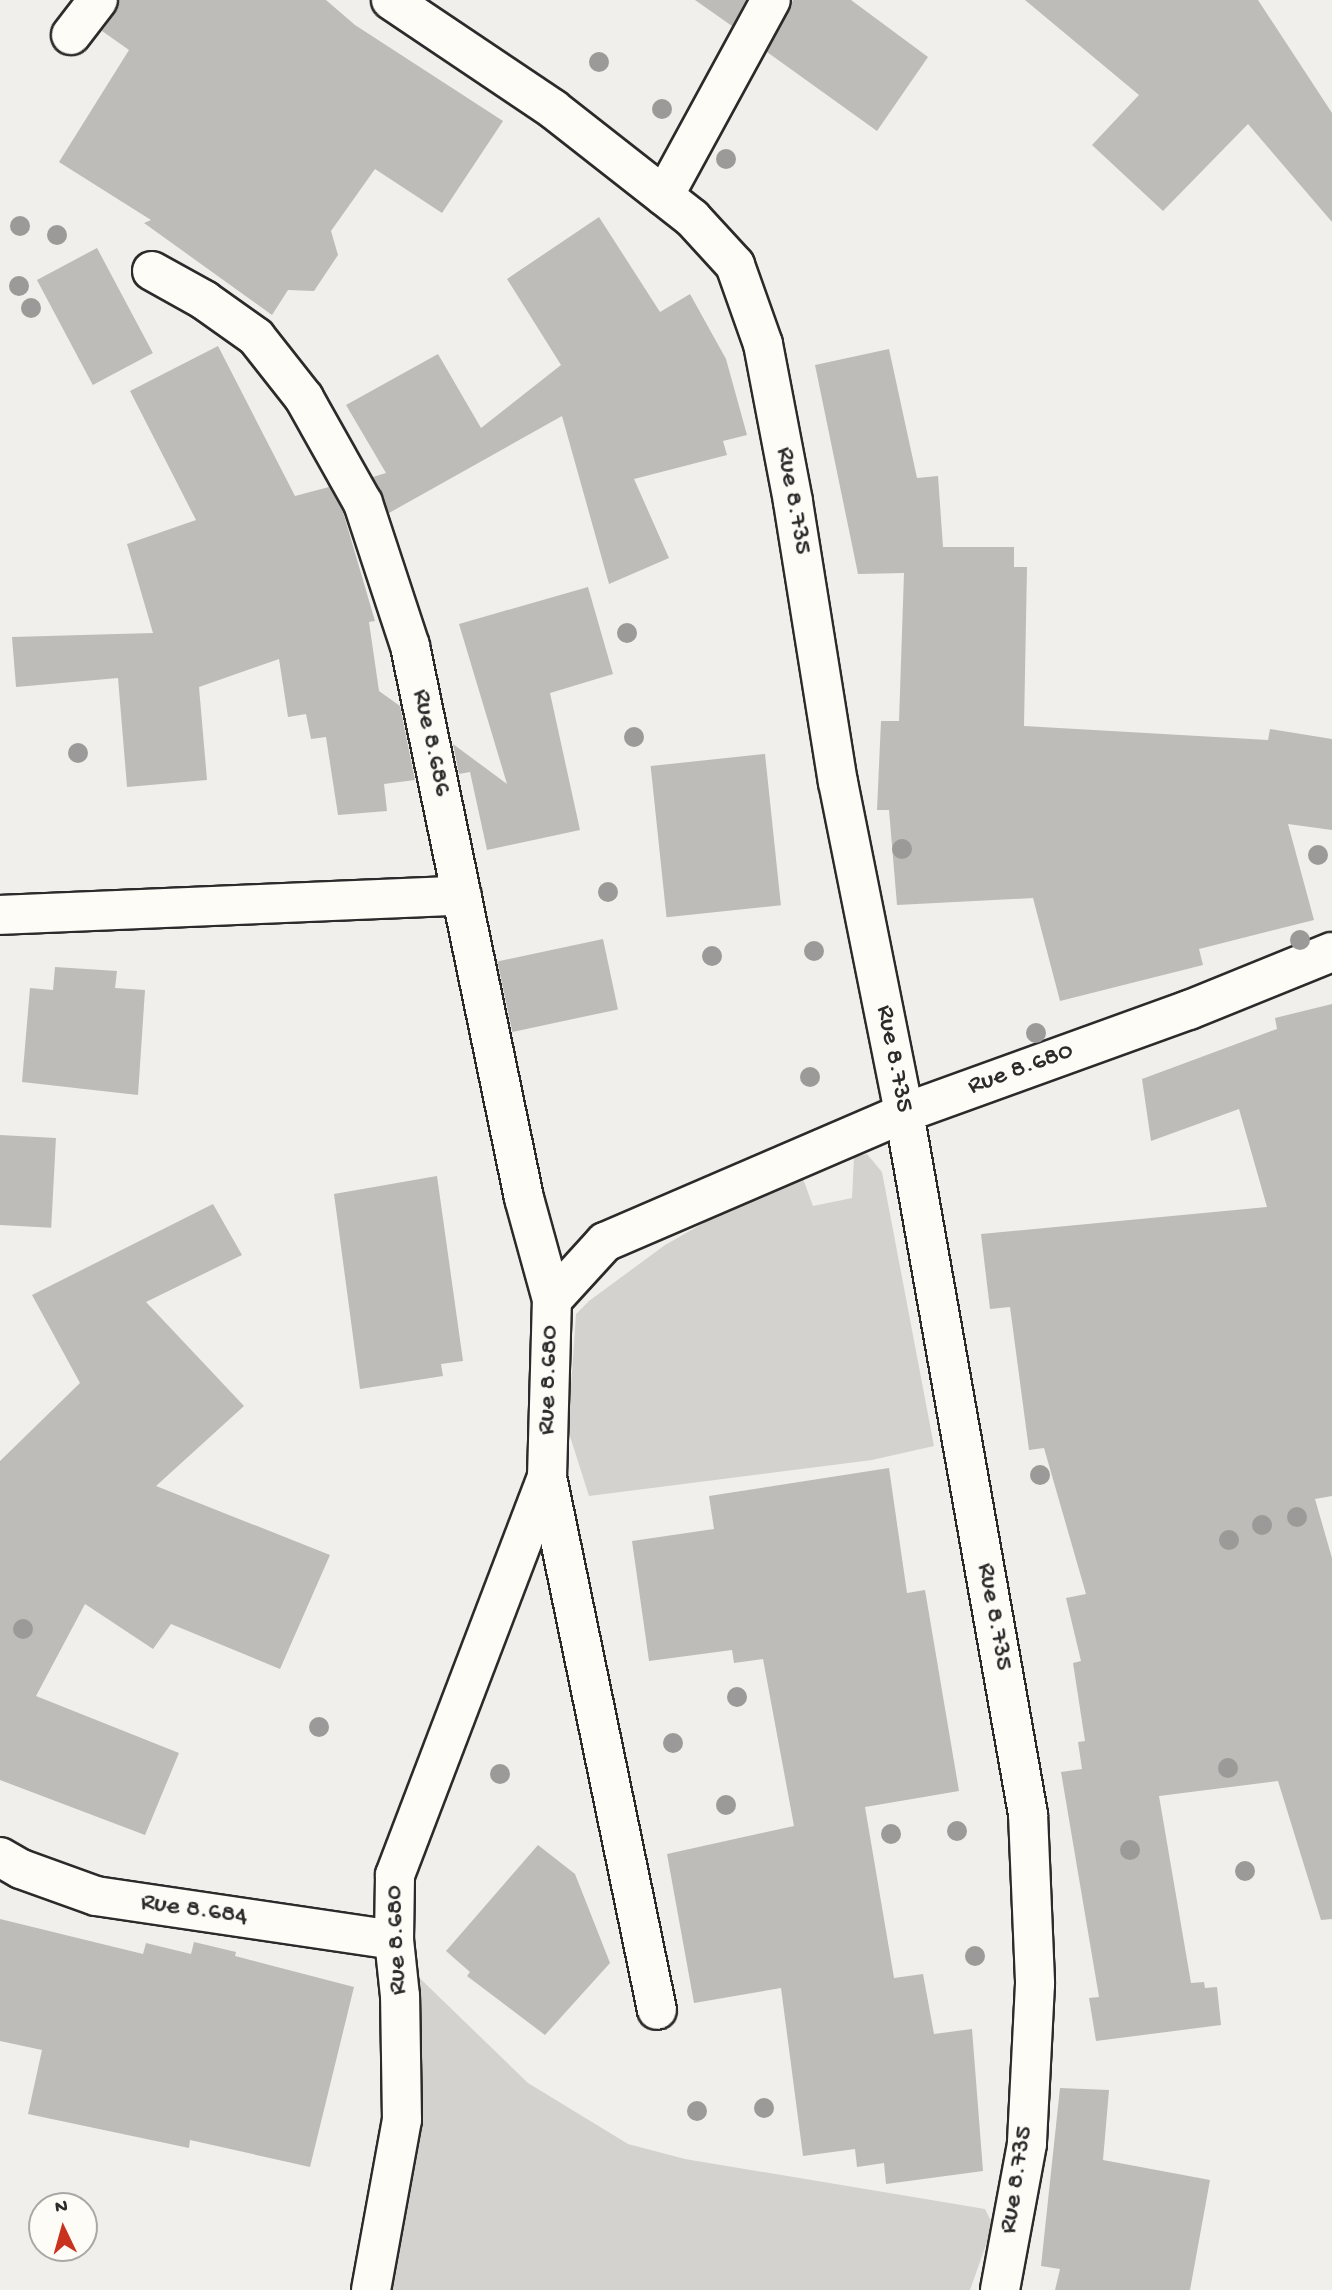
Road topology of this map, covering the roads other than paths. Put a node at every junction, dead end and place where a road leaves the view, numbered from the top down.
1 (97, 0) edge
2 (391, 0) edge
3 (771, 0) edge
4 (71, 35) dead end
5 (664, 196) junction
6 (152, 271) dead end
7 (462, 896) junction
8 (0, 915) edge
9 (1332, 952) edge
10 (904, 1113) junction
11 (552, 1300) junction
12 (547, 1476) junction
13 (0, 1857) edge
14 (394, 1940) junction
15 (657, 2010) dead end
16 (371, 2290) edge
17 (1000, 2290) edge

1 - 4 street
2 - 5 street, Rue 8.735
3 - 5 street
5 - 10 street, Rue 8.735
6 - 7 street, Rue 8.686
7 - 8 street
7 - 11 street, Rue 8.686
9 - 10 street, Rue 8.680
10 - 11 street, Rue 8.680
10 - 17 street, Rue 8.735
11 - 12 street, Rue 8.680
12 - 14 street, Rue 8.680
12 - 15 street
13 - 14 street, Rue 8.684
14 - 16 street, Rue 8.680

